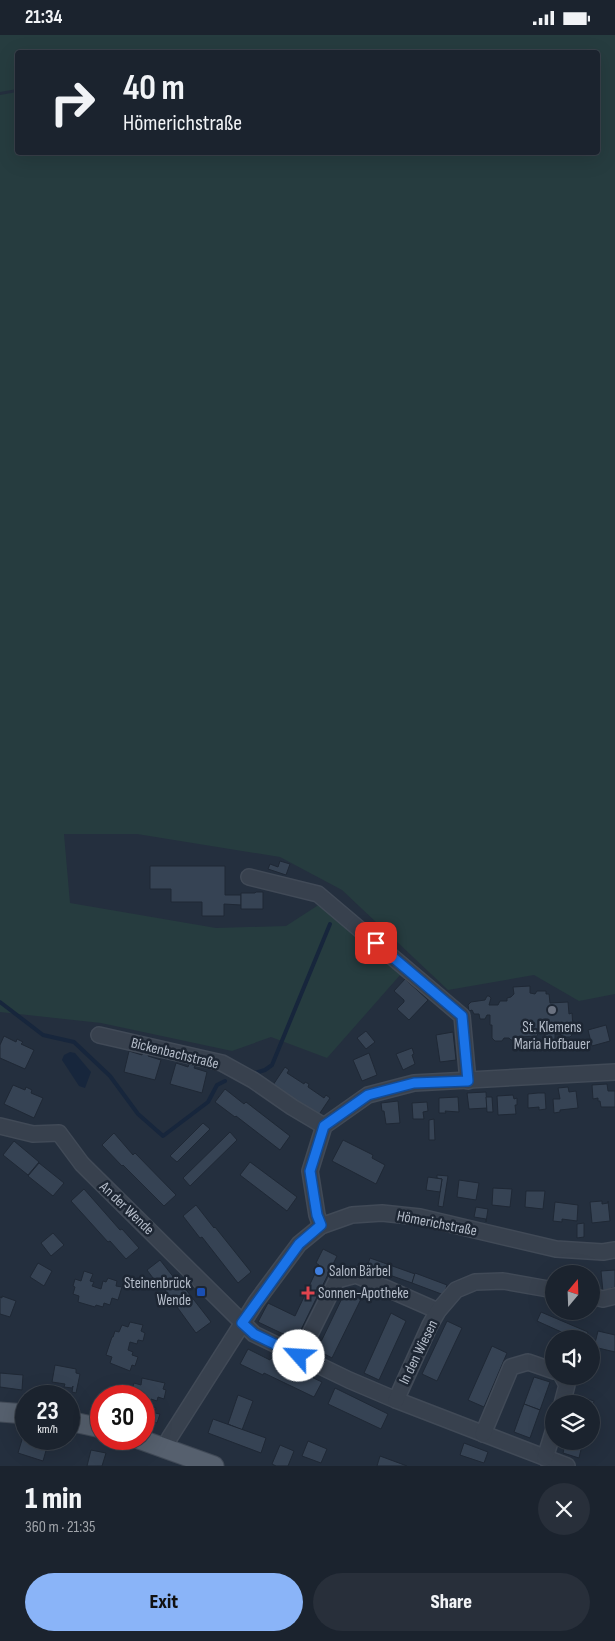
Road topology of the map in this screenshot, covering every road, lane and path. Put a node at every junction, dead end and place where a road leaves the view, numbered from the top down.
1 (249, 877) dead end
2 (100, 1035) dead end
3 (615, 1072) edge
4 (468, 1081) junction
5 (0, 1126) edge
6 (324, 1126) junction
7 (321, 1225) junction
8 (615, 1250) edge
9 (545, 1288) edge
10 (615, 1297) edge
11 (600, 1298) edge
12 (438, 1311) junction
13 (242, 1323) junction
14 (299, 1356) junction
15 (545, 1368) edge
16 (396, 1400) junction
17 (0, 1412) edge
18 (15, 1413) edge
19 (483, 1434) junction
20 (155, 1444) edge
21 (166, 1447) junction
22 (547, 1450) edge
23 (545, 1458) junction
24 (214, 1466) edge
25 (567, 1466) edge

1 - 4 street
2 - 6 street, Bickenbachstraße
3 - 4 street
4 - 6 street
5 - 13 street, An der Wende
6 - 7 street
7 - 8 street, Hömerichstraße
7 - 13 street, Hömerichstraße
9 - 12 street, In den Wiesen
10 - 11 street
12 - 14 street
12 - 16 street, In den Wiesen
13 - 14 street, In den Wiesen
13 - 21 street, Hömerichstraße
14 - 16 street, In den Wiesen
15 - 19 street
16 - 19 street, In den Wiesen
17 - 18 main road
19 - 23 street, In den Wiesen
20 - 21 main road
21 - 24 main road
22 - 23 street
23 - 25 street, In den Wiesen

